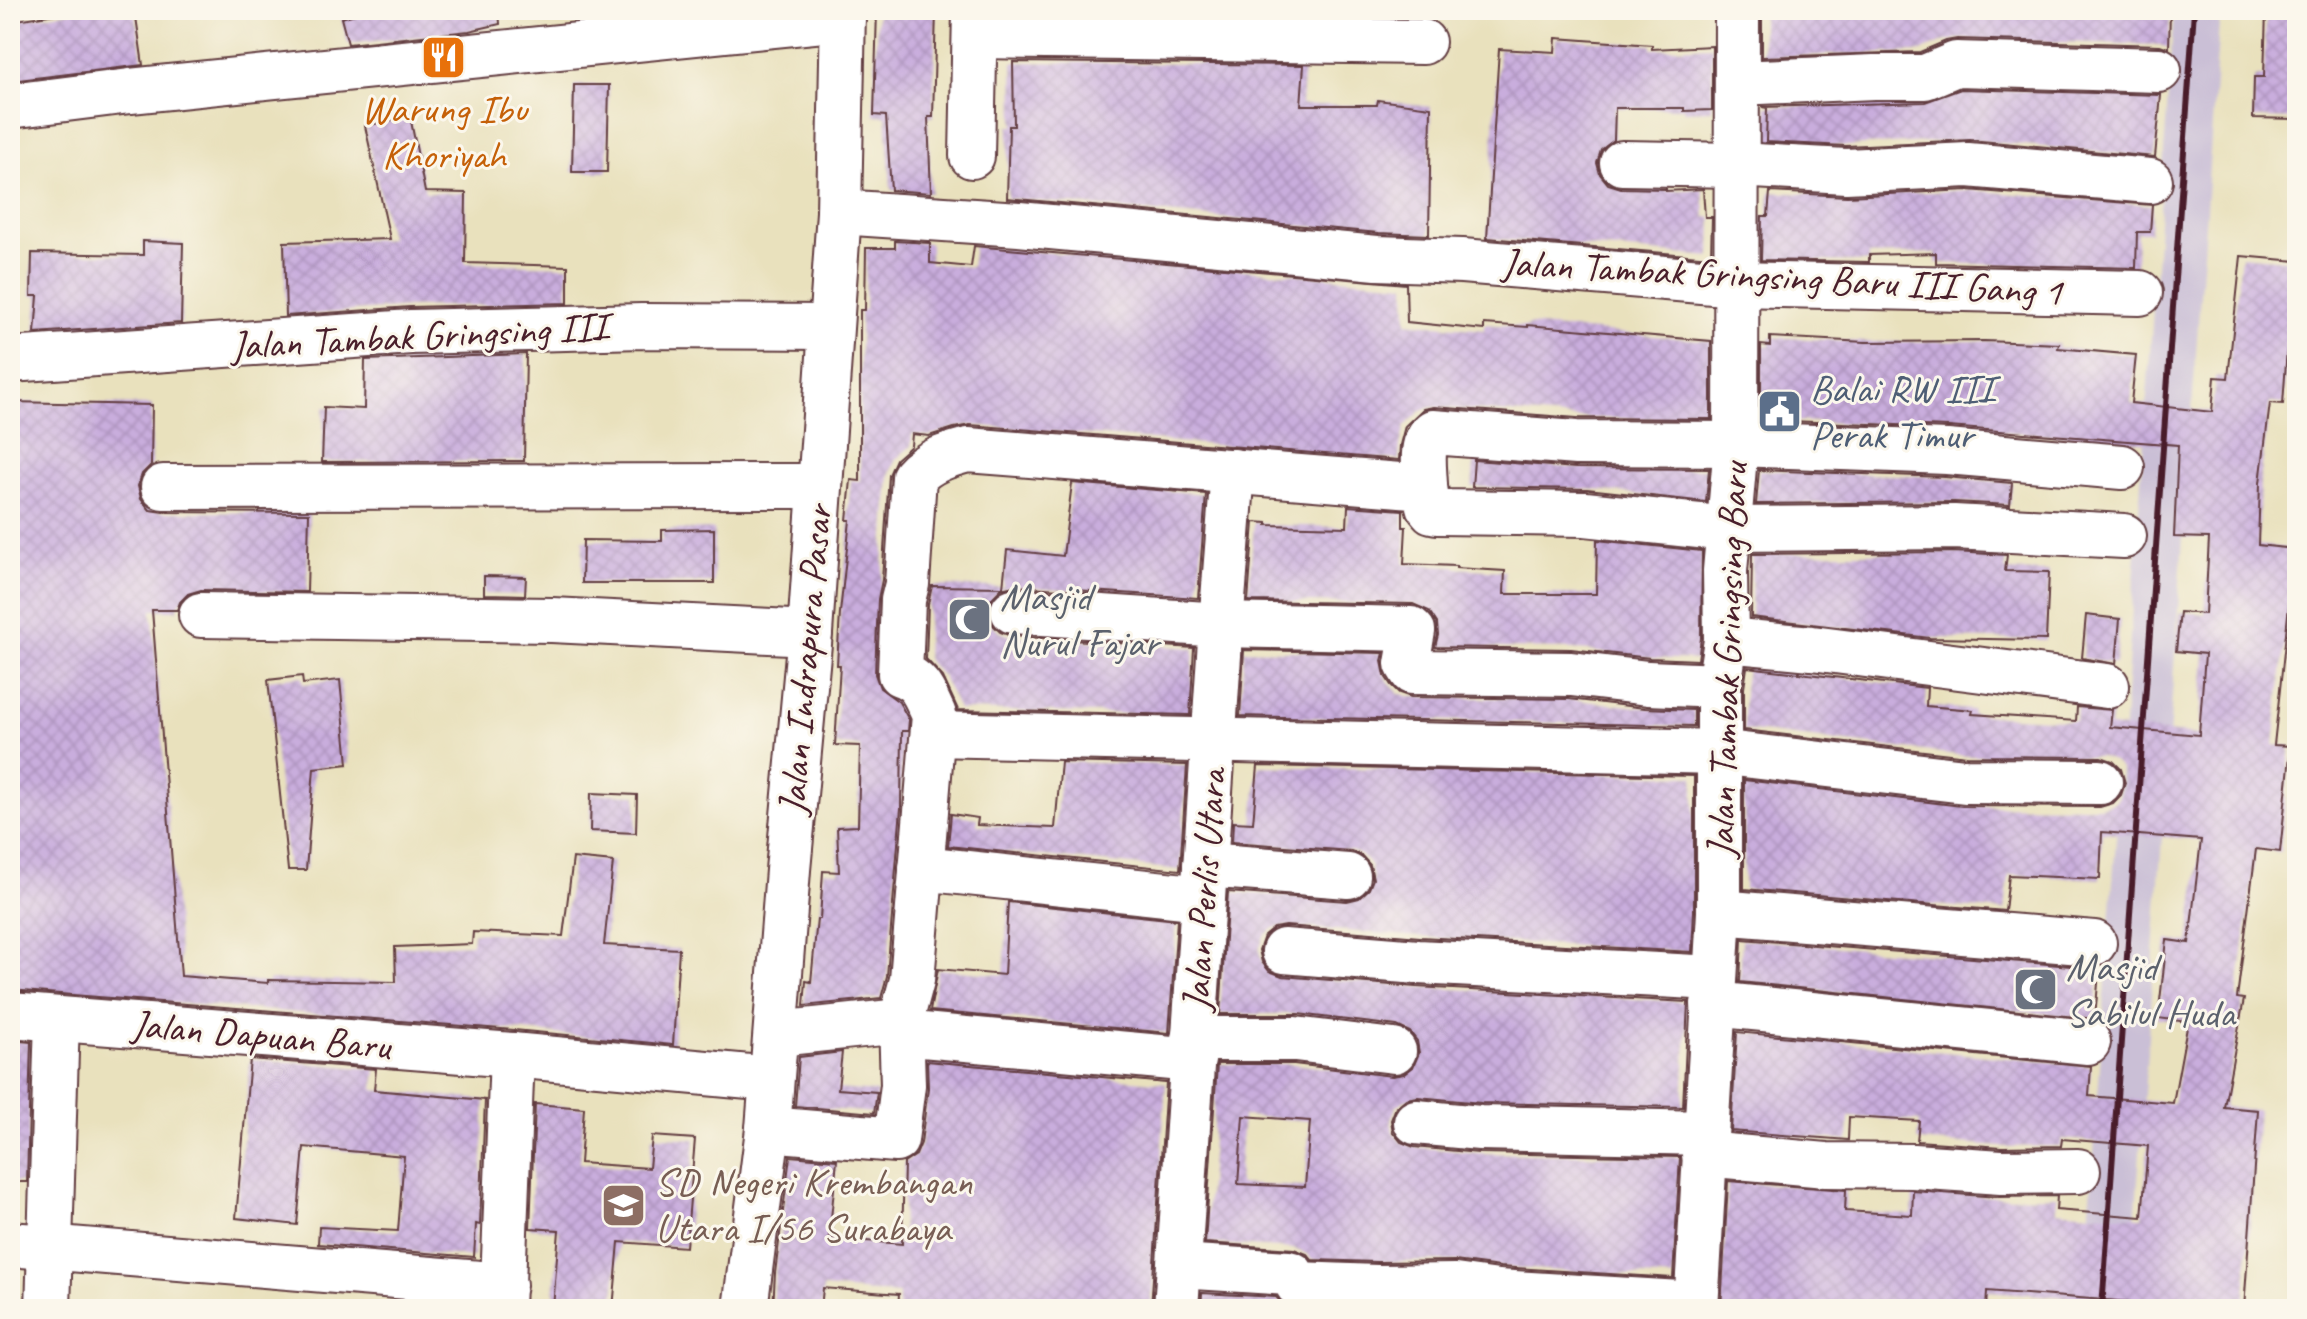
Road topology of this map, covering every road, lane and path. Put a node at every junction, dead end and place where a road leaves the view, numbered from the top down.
1 (1737, 10) edge
2 (843, 14) edge
3 (976, 23) edge
4 (1423, 42) dead end
5 (2159, 70) dead end
6 (1738, 83) junction
7 (10, 106) edge
8 (972, 156) dead end
9 (1622, 163) dead end
10 (1736, 165) junction
11 (2150, 181) dead end
12 (839, 212) junction
13 (1737, 284) junction
14 (2140, 293) dead end
15 (829, 327) junction
16 (10, 360) edge
17 (1736, 444) junction
18 (2122, 467) dead end
19 (1233, 471) junction
20 (1429, 481) junction
21 (819, 486) junction
22 (163, 487) dead end
23 (1728, 529) junction
24 (2124, 536) dead end
25 (1013, 611) dead end
26 (201, 615) dead end
27 (1221, 625) junction
28 (810, 633) junction
29 (1726, 640) junction
30 (1719, 686) junction
31 (2107, 686) dead end
32 (933, 734) junction
33 (1215, 740) junction
34 (1718, 752) junction
35 (2100, 782) dead end
36 (921, 868) junction
37 (1348, 876) dead end
38 (1204, 881) junction
39 (1719, 912) junction
40 (2094, 943) dead end
41 (1284, 951) dead end
42 (1713, 991) junction
43 (10, 1015) edge
44 (57, 1019) junction
45 (901, 1027) junction
46 (777, 1034) junction
47 (2088, 1042) dead end
48 (1193, 1050) junction
49 (1394, 1051) dead end
50 (512, 1055) junction
51 (771, 1079) junction
52 (1416, 1122) dead end
53 (768, 1129) junction
54 (1705, 1144) junction
55 (2078, 1171) dead end
56 (30, 1246) edge
57 (1179, 1266) junction
58 (503, 1297) edge
59 (1697, 1307) edge
60 (48, 1309) edge
61 (745, 1309) edge
62 (1176, 1309) edge

1 - 6 street, Jalan Tambak Gringsing Baru
2 - 7 street
2 - 12 street, Jalan Indrapura Pasar
3 - 4 street
3 - 8 street
5 - 6 street
6 - 10 street, Jalan Tambak Gringsing Baru
9 - 10 street
10 - 11 street
10 - 13 street, Jalan Tambak Gringsing Baru
12 - 13 street, Jalan Tambak Gringsing Baru III Gang 1
12 - 15 street, Jalan Indrapura Pasar
13 - 14 street, Jalan Tambak Gringsing Baru III Gang 1
13 - 17 street, Jalan Tambak Gringsing Baru
15 - 16 street, Jalan Tambak Gringsing III
15 - 21 street, Jalan Indrapura Pasar
17 - 18 street
17 - 20 street
17 - 23 street, Jalan Tambak Gringsing Baru
19 - 20 street
19 - 27 street, Jalan Perlis Utara
19 - 32 street
20 - 23 street
21 - 22 street
21 - 28 street, Jalan Indrapura Pasar
23 - 24 street
23 - 29 street, Jalan Tambak Gringsing Baru
25 - 27 street
26 - 28 street
27 - 30 street
27 - 33 street, Jalan Perlis Utara
28 - 46 street, Jalan Indrapura Pasar
29 - 30 street, Jalan Tambak Gringsing Baru
29 - 31 street
30 - 34 street, Jalan Tambak Gringsing Baru
32 - 33 street
32 - 36 street
33 - 34 street
33 - 38 street, Jalan Perlis Utara
34 - 35 street
34 - 39 street, Jalan Tambak Gringsing Baru
36 - 38 street
36 - 45 street
37 - 38 street
38 - 48 street, Jalan Perlis Utara
39 - 40 street
39 - 42 street, Jalan Tambak Gringsing Baru
41 - 42 street
42 - 47 street
42 - 54 street, Jalan Tambak Gringsing Baru
43 - 44 street, Jalan Dapuan Baru
44 - 50 street, Jalan Dapuan Baru
44 - 56 street
45 - 46 street
45 - 48 street
45 - 53 street
46 - 51 street, Jalan Indrapura Pasar
48 - 49 street
48 - 57 street, Jalan Perlis Utara
50 - 51 street, Jalan Dapuan Baru
50 - 58 street
51 - 53 street, Jalan Indrapura Pasar
52 - 54 street
53 - 61 street, Jalan Indrapura Pasar
54 - 55 street
54 - 59 street, Jalan Tambak Gringsing Baru
56 - 58 street
56 - 60 street
57 - 59 street
57 - 62 street, Jalan Perlis Utara

